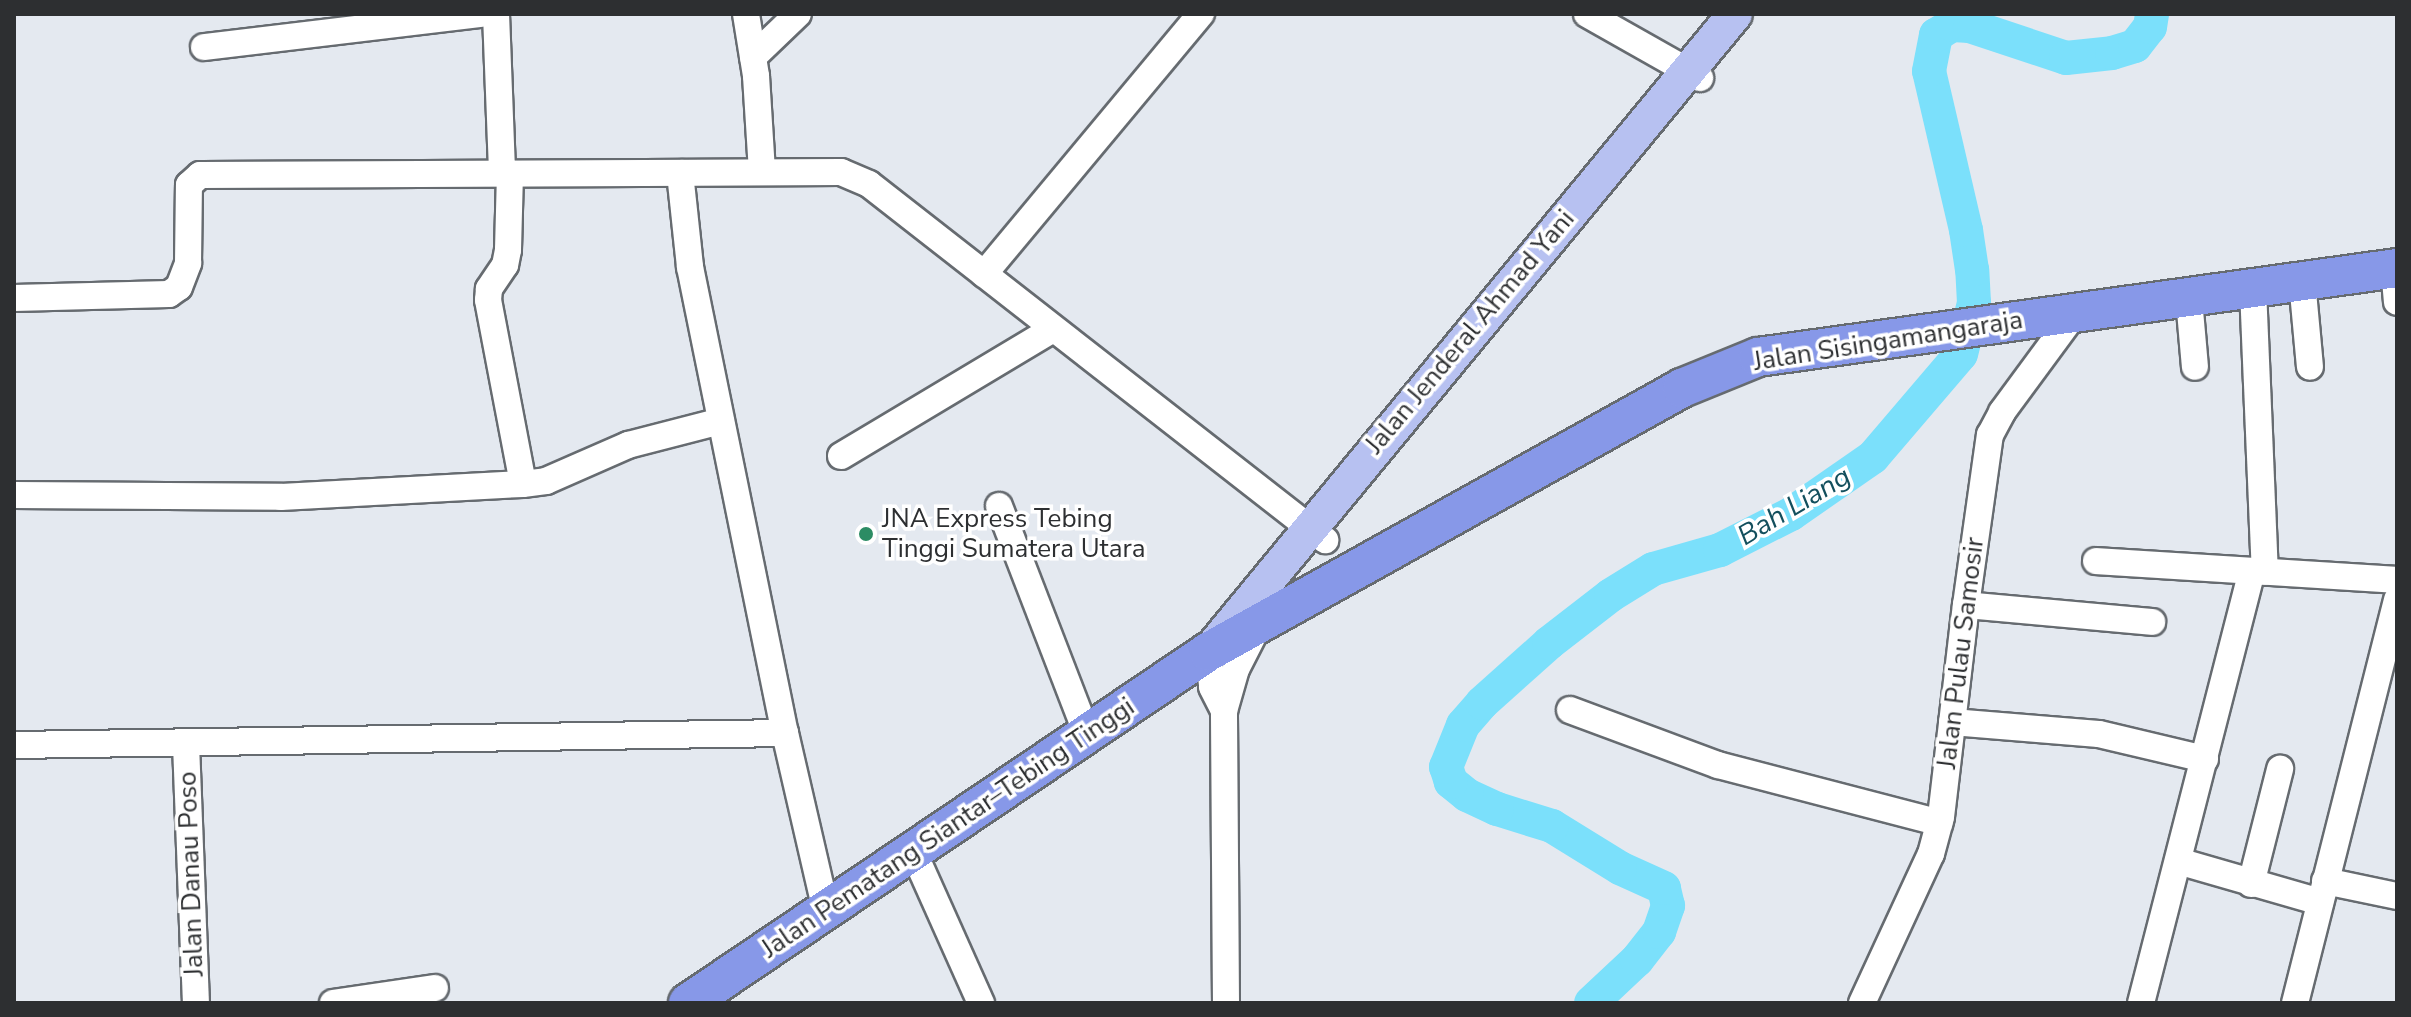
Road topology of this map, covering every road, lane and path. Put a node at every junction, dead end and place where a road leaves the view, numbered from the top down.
1 (481, 14) edge
2 (496, 14) edge
3 (746, 14) edge
4 (798, 14) edge
5 (1201, 14) edge
6 (1587, 14) edge
7 (1735, 14) edge
8 (1751, 14) edge
9 (204, 47) dead end
10 (753, 57) junction
11 (1693, 74) junction
12 (762, 171) junction
13 (506, 173) junction
14 (680, 173) junction
15 (984, 274) junction
16 (2396, 279) edge
17 (2302, 281) junction
18 (2253, 289) junction
19 (14, 298) edge
20 (2189, 299) junction
21 (2075, 313) junction
22 (1053, 329) junction
23 (2195, 367) dead end
24 (2310, 367) dead end
25 (721, 421) junction
26 (841, 456) dead end
27 (523, 484) junction
28 (14, 495) edge
29 (999, 506) dead end
30 (1316, 534) junction
31 (2096, 561) dead end
32 (2258, 572) junction
33 (2397, 580) edge
34 (2397, 600) edge
35 (1966, 605) junction
36 (2152, 622) dead end
37 (1259, 624) junction
38 (1208, 652) junction
39 (1570, 710) dead end
40 (1224, 711) junction
41 (1952, 722) junction
42 (785, 733) junction
43 (1087, 734) junction
44 (186, 744) junction
45 (14, 745) edge
46 (2205, 759) junction
47 (2280, 769) dead end
48 (1940, 823) junction
49 (913, 851) junction
50 (2178, 861) junction
51 (2251, 884) junction
52 (2322, 892) junction
53 (2397, 896) edge
54 (826, 910) junction
55 (435, 988) dead end
56 (196, 1003) edge
57 (333, 1003) edge
58 (688, 1003) edge
59 (981, 1003) edge
60 (1226, 1003) edge
61 (1862, 1003) edge
62 (2141, 1003) edge
63 (2295, 1003) edge

1 - 9 street
2 - 13 street
3 - 10 street
4 - 10 street
5 - 15 street
6 - 11 street
7 - 11 main road, Jalan Jenderal Ahmad Yani
8 - 11 main road, Jalan Jenderal Ahmad Yani
10 - 12 street
11 - 30 main road, Jalan Jenderal Ahmad Yani
12 - 14 street
12 - 15 street
13 - 14 street
13 - 19 street
13 - 27 street
14 - 25 street
15 - 22 street
16 - 17 highway, Jalan Sisingamangaraja
17 - 18 highway, Jalan Sisingamangaraja
17 - 24 street
18 - 20 highway, Jalan Sisingamangaraja
18 - 32 street
20 - 21 highway, Jalan Sisingamangaraja
20 - 23 street
21 - 35 street, Jalan Pulau Samosir
21 - 37 highway, Jalan Sisingamangaraja
22 - 26 street
22 - 30 street
25 - 27 street
25 - 42 street
27 - 28 street
29 - 43 street
30 - 37 main road, Jalan Jenderal Ahmad Yani
30 - 38 main road, Jalan Jenderal Ahmad Yani
31 - 32 street
32 - 33 street
32 - 46 street
34 - 52 street
35 - 36 street
35 - 41 street, Jalan Pulau Samosir
37 - 38 highway, Jalan Sisingamangaraja
37 - 40 street
38 - 40 street
38 - 43 highway, Jalan Pematang Siantar–Tebing Tinggi
39 - 48 street
40 - 60 street
41 - 46 street
41 - 48 street, Jalan Pulau Samosir
42 - 44 street
42 - 54 street
43 - 49 highway, Jalan Pematang Siantar–Tebing Tinggi
44 - 45 street
44 - 56 street, Jalan Danau Poso
46 - 50 street
47 - 51 street
48 - 61 street, Jalan Pulau Samosir
49 - 54 highway, Jalan Pematang Siantar–Tebing Tinggi
49 - 59 street
50 - 51 street
50 - 62 street
51 - 52 street
52 - 53 street
52 - 63 street
54 - 58 highway, Jalan Pematang Siantar–Tebing Tinggi
55 - 57 street

